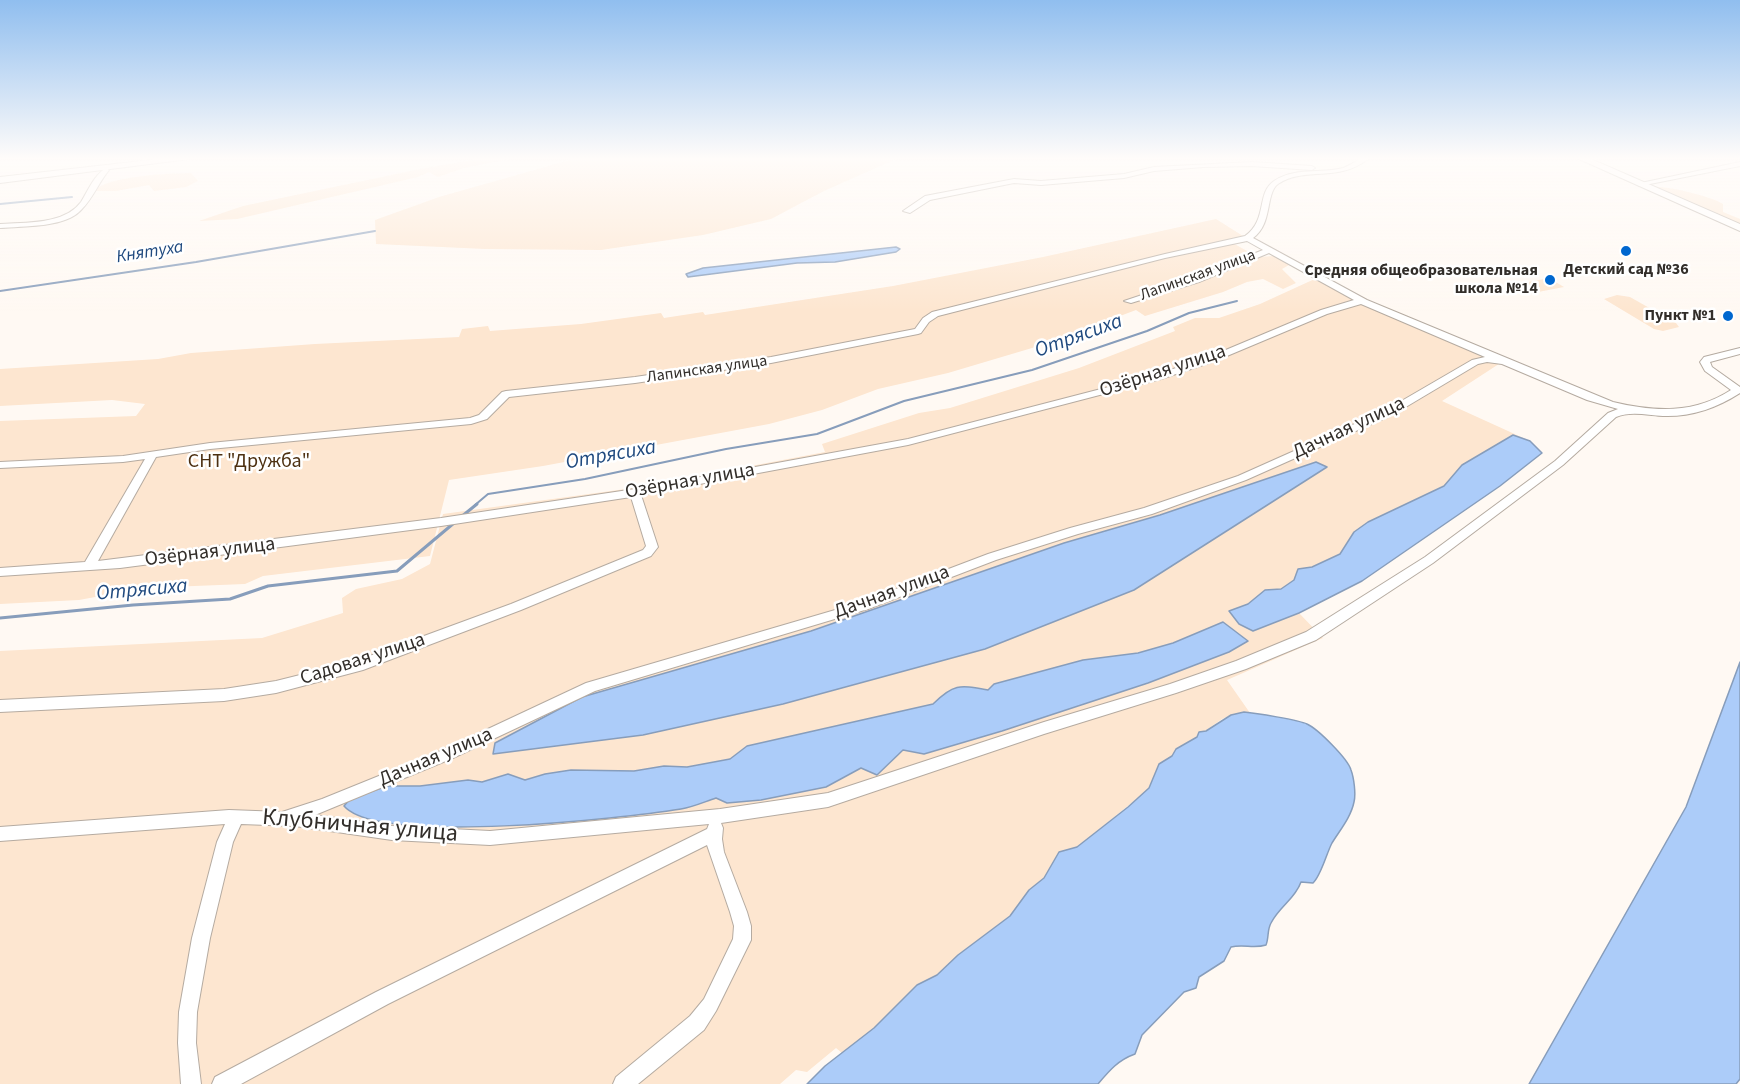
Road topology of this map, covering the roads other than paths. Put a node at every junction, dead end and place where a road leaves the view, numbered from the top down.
1 (78, 210) edge
2 (1265, 210) edge
3 (1698, 210) edge
4 (0, 226) edge
5 (1740, 228) edge
6 (1248, 238) junction
7 (1269, 250) junction
8 (1128, 301) dead end
9 (1361, 301) junction
10 (1740, 351) edge
11 (1501, 361) junction
12 (1635, 411) junction
13 (152, 455) junction
14 (0, 465) edge
15 (635, 493) junction
16 (88, 567) junction
17 (0, 572) edge
18 (0, 706) edge
19 (720, 816) junction
20 (237, 817) junction
21 (278, 818) junction
22 (0, 834) edge
23 (713, 834) junction
24 (191, 1084) edge
25 (222, 1084) edge
26 (622, 1084) edge

1 - 4 street
2 - 6 street, Лапинская улица
3 - 5 street
6 - 7 street
6 - 13 street, Лапинская улица
7 - 8 street, Лапинская улица
7 - 9 street
9 - 11 street
9 - 15 street, Озёрная улица
10 - 12 street
11 - 12 street
11 - 21 street, Дачная улица
12 - 19 street
13 - 14 street, Лапинская улица
13 - 16 street
15 - 16 street, Озёрная улица
15 - 18 street, Садовая улица
16 - 17 street, Озёрная улица
19 - 21 street, Клубничная улица
19 - 23 street
20 - 21 street, Клубничная улица
20 - 22 street, Клубничная улица
20 - 24 street
23 - 25 street
23 - 26 street

